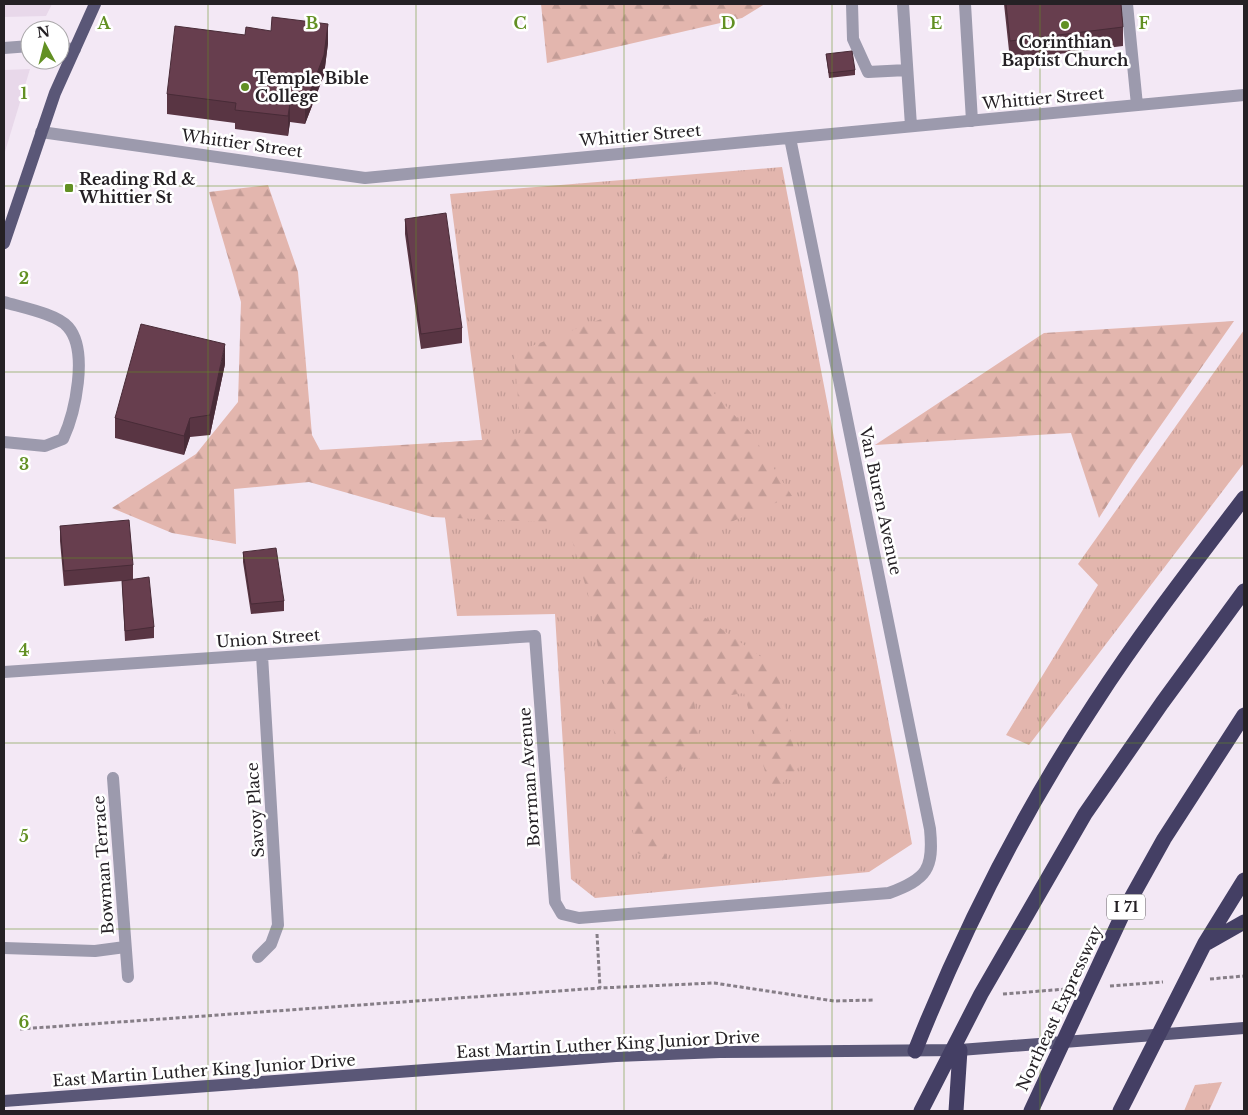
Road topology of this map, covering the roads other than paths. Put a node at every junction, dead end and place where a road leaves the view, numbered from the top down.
1 (95, 4) edge
2 (852, 4) edge
3 (903, 4) edge
4 (965, 4) edge
5 (1127, 4) edge
6 (20, 47) edge
7 (4, 48) edge
8 (70, 49) edge
9 (75, 49) junction
10 (907, 70) junction
11 (1244, 95) edge
12 (1137, 105) junction
13 (972, 121) junction
14 (910, 126) junction
15 (41, 132) junction
16 (790, 138) junction
17 (4, 243) edge
18 (4, 302) edge
19 (4, 442) edge
20 (1244, 498) edge
21 (1244, 591) edge
22 (535, 636) joint
23 (262, 655) junction
24 (4, 672) edge
25 (1244, 715) edge
26 (113, 778) dead end
27 (1244, 880) edge
28 (596, 916) joint
29 (1244, 922) edge
30 (1205, 944) junction
31 (125, 947) junction
32 (4, 948) edge
33 (258, 957) dead end
34 (128, 977) dead end
35 (1244, 1028) edge
36 (960, 1050) junction
37 (915, 1052) junction
38 (4, 1101) edge
39 (921, 1111) edge
40 (956, 1111) edge
41 (1031, 1111) edge
42 (1120, 1111) edge

1 - 9 main road
2 - 10 street
3 - 10 street
4 - 13 street
5 - 12 street
6 - 7 street
8 - 9 street
9 - 15 main road
10 - 14 street
11 - 12 street, Whittier Street
12 - 13 street, Whittier Street
13 - 14 street, Whittier Street
14 - 16 street, Whittier Street
15 - 16 street, Whittier Street
15 - 17 main road
16 - 28 street, Van Buren Avenue
18 - 19 street
20 - 37 highway
21 - 39 highway
22 - 23 street, Union Street
22 - 28 street, Borrman Avenue
23 - 24 street, Union Street
23 - 33 street, Savoy Place
25 - 41 highway, Northeast Expressway / I 71
26 - 31 street, Bowman Terrace
27 - 30 highway
29 - 30 highway
30 - 42 highway
31 - 32 street, Bowman Terrace
31 - 34 street
35 - 36 main road, East Martin Luther King Junior Drive
36 - 37 main road, East Martin Luther King Junior Drive
36 - 40 highway
37 - 38 main road, East Martin Luther King Junior Drive

